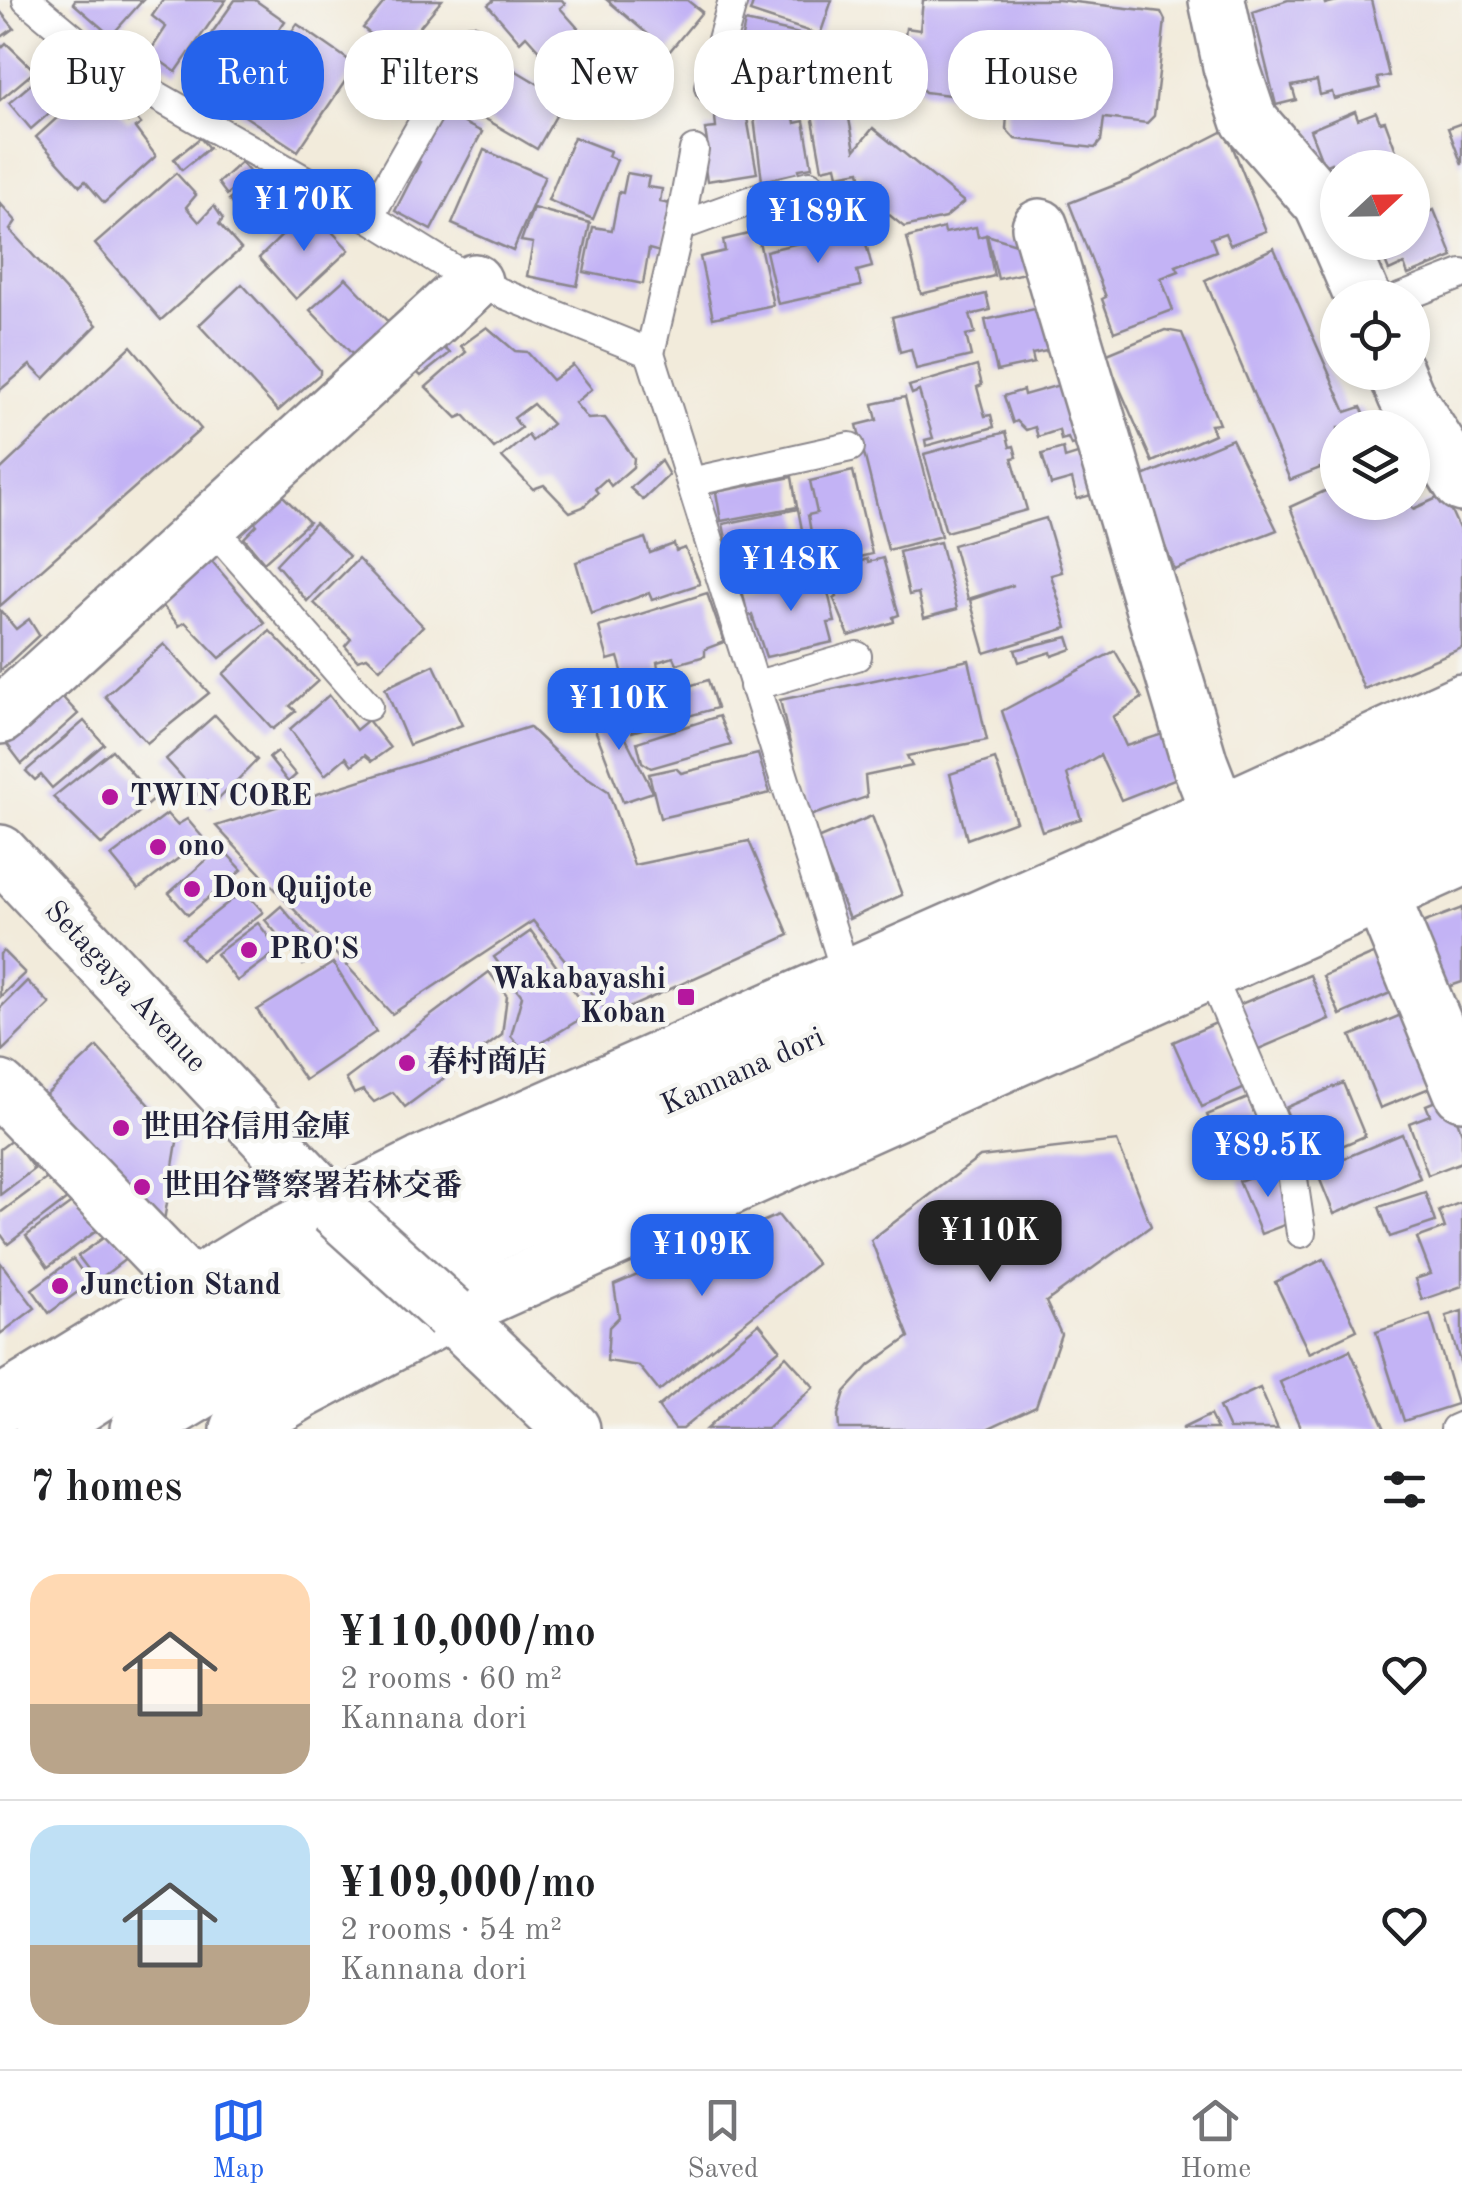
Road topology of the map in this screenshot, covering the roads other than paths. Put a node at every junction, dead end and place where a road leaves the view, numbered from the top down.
1 (26, 0) edge
2 (733, 0) edge
3 (1217, 0) edge
4 (725, 30) edge
5 (424, 120) edge
6 (694, 150) dead end
7 (810, 184) dead end
8 (1320, 202) edge
9 (369, 216) junction
10 (682, 220) junction
11 (1040, 227) dead end
12 (1462, 274) edge
13 (474, 282) junction
14 (1430, 286) edge
15 (650, 353) junction
16 (1404, 390) edge
17 (850, 447) dead end
18 (691, 482) junction
19 (1462, 484) edge
20 (210, 525) junction
21 (857, 656) dead end
22 (754, 686) junction
23 (1462, 702) edge
24 (368, 706) dead end
25 (0, 716) edge
26 (1462, 753) edge
27 (1462, 808) edge
28 (1219, 814) junction
29 (0, 853) edge
30 (1462, 858) edge
31 (1382, 895) junction
32 (1210, 972) junction
33 (847, 977) junction
34 (0, 1089) edge
35 (1462, 1092) edge
36 (334, 1208) junction
37 (1301, 1233) dead end
38 (192, 1287) junction
39 (450, 1313) junction
40 (0, 1406) edge
41 (1462, 1426) edge
42 (42, 1429) edge
43 (138, 1429) edge
44 (240, 1429) edge
45 (572, 1429) edge
46 (1455, 1429) edge

1 - 9 lane
2 - 4 lane
3 - 8 main road
5 - 9 lane
6 - 10 lane
7 - 10 lane
9 - 13 lane
10 - 15 lane
11 - 28 main road
12 - 14 lane
13 - 15 lane
13 - 20 main road
15 - 18 lane
16 - 19 main road
17 - 18 lane
18 - 22 lane
20 - 24 lane
20 - 25 main road
21 - 22 lane
22 - 33 lane
23 - 28 main road
26 - 42 main road, Kannana dori
27 - 43 main road, Kannana dori
28 - 33 main road
29 - 36 main road, Setagaya Avenue
30 - 31 main road
31 - 32 main road
31 - 35 main road
32 - 37 lane
32 - 39 main road
33 - 36 main road
34 - 38 main road
36 - 38 main road
36 - 39 main road, Setagaya Avenue, bridge
38 - 40 main road
39 - 44 main road
39 - 45 main road
41 - 46 lane

